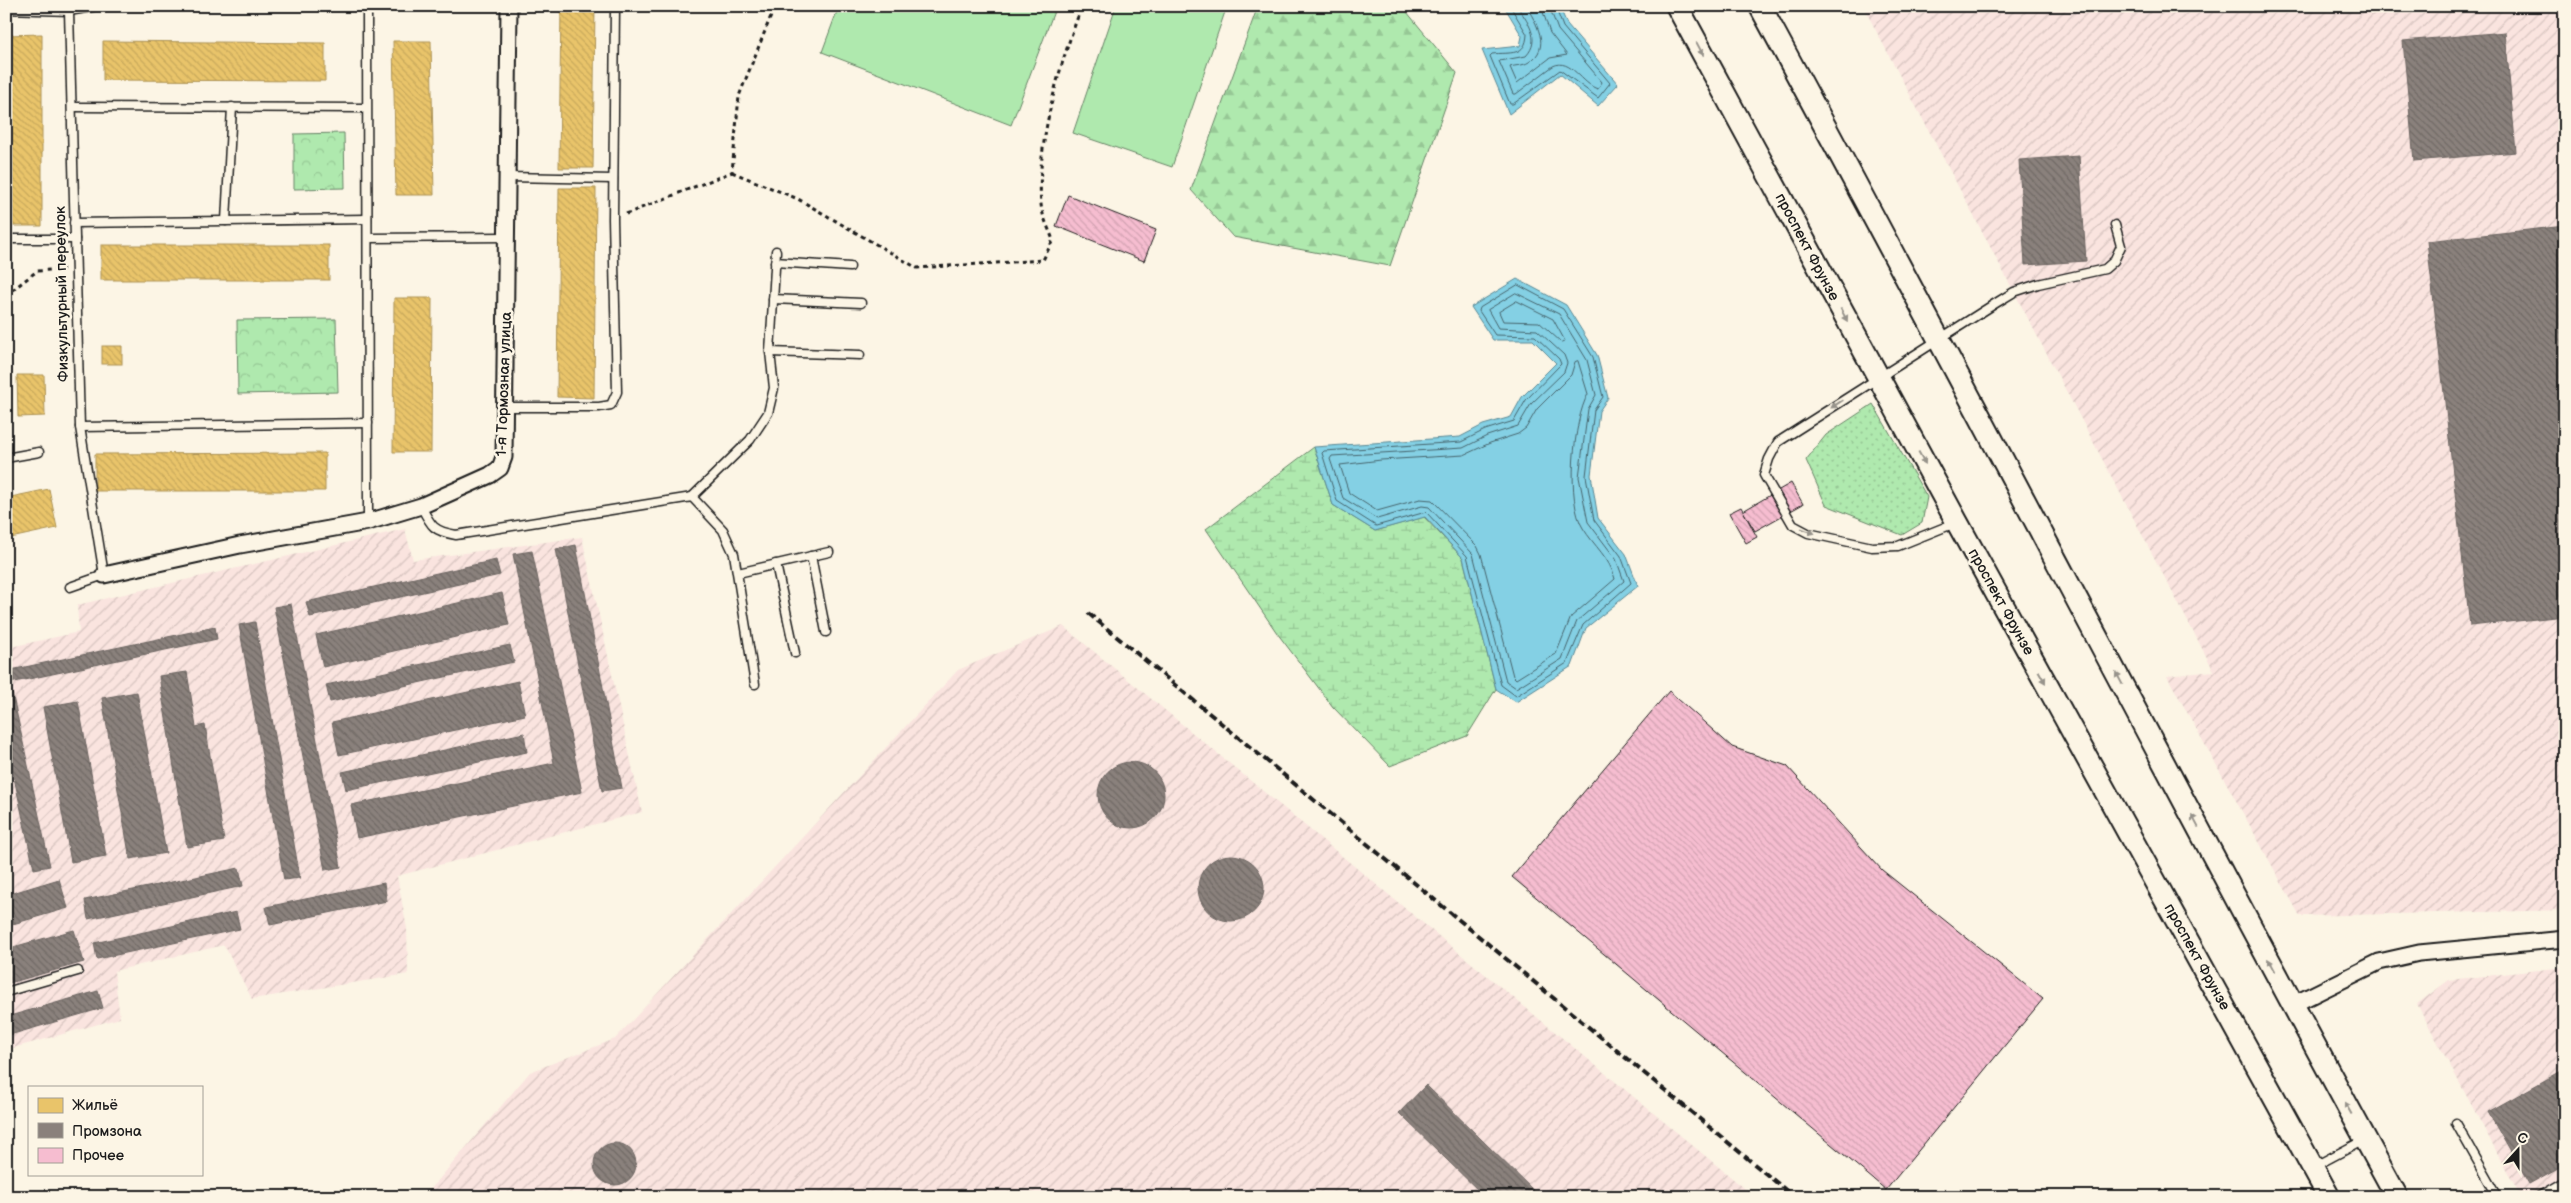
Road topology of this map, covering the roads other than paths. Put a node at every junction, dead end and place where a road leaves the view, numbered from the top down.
1 (97, 6) edge
2 (367, 6) edge
3 (509, 6) edge
4 (615, 6) edge
5 (1677, 6) edge
6 (1760, 6) edge
7 (6, 9) edge
8 (69, 12) junction
9 (72, 107) junction
10 (232, 107) junction
11 (366, 108) junction
12 (507, 177) junction
13 (614, 178) junction
14 (366, 219) junction
15 (226, 220) junction
16 (74, 223) junction
17 (2115, 225) dead end
18 (508, 237) junction
19 (368, 238) junction
20 (6, 239) edge
21 (75, 240) junction
22 (776, 251) dead end
23 (776, 262) junction
24 (850, 267) dead end
25 (773, 299) junction
26 (861, 303) dead end
27 (1940, 337) junction
28 (770, 352) junction
29 (860, 355) dead end
30 (1878, 378) junction
31 (504, 406) junction
32 (368, 423) junction
33 (80, 427) junction
34 (38, 452) dead end
35 (6, 458) edge
36 (692, 497) junction
37 (421, 506) junction
38 (368, 522) junction
39 (1957, 522) junction
40 (830, 552) dead end
41 (811, 556) junction
42 (776, 564) junction
43 (738, 573) junction
44 (104, 575) junction
45 (70, 587) dead end
46 (826, 632) dead end
47 (794, 653) dead end
48 (756, 684) dead end
49 (2565, 939) edge
50 (78, 971) dead end
51 (6, 992) edge
52 (2292, 1005) junction
53 (2456, 1123) dead end
54 (2365, 1139) junction
55 (2313, 1167) junction
56 (2565, 1180) edge
57 (2329, 1197) edge
58 (2397, 1197) edge
59 (2498, 1197) edge
60 (2538, 1197) edge

1 - 8 lane
2 - 11 lane
3 - 12 street, 1-я Тормозная улица
4 - 13 lane
5 -> 30 main road, проспект Фрунзе
6 - 27 main road
7 - 8 lane
8 - 9 lane, Физкультурный переулок
9 - 10 lane
9 - 16 lane, Физкультурный переулок
10 - 11 lane
10 - 15 lane
11 - 14 lane
12 - 13 lane
12 - 18 street, 1-я Тормозная улица
13 - 31 lane
14 - 15 lane
14 - 19 lane
15 - 16 lane
16 - 21 lane, Физкультурный переулок
17 - 27 lane
18 - 19 lane
18 - 31 street, 1-я Тормозная улица
19 - 32 lane
20 - 21 lane
21 - 33 lane, Физкультурный переулок
22 - 23 lane
23 - 24 lane
23 - 25 lane
25 - 26 lane
25 - 28 lane
27 - 30 lane
52 -> 27 main road
28 - 29 lane
28 - 36 lane
30 -> 39 main road, проспект Фрунзе
30 -> 39 lane
31 - 37 street, 1-я Тормозная улица
32 - 33 lane
32 - 38 lane
33 - 44 lane, Физкультурный переулок
34 - 35 lane
36 - 37 lane
36 - 43 lane
37 - 38 street, 1-я Тормозная улица
38 - 44 street, 1-я Тормозная улица
39 -> 55 main road, проспект Фрунзе
40 - 41 lane
41 - 42 lane
41 - 46 lane
42 - 43 lane
42 - 47 lane
43 - 48 lane
44 - 45 lane
49 - 52 street
50 - 51 lane
54 -> 52 main road
53 - 59 lane
54 - 55 lane
54 - 58 main road
55 - 57 main road, проспект Фрунзе
56 - 60 lane

